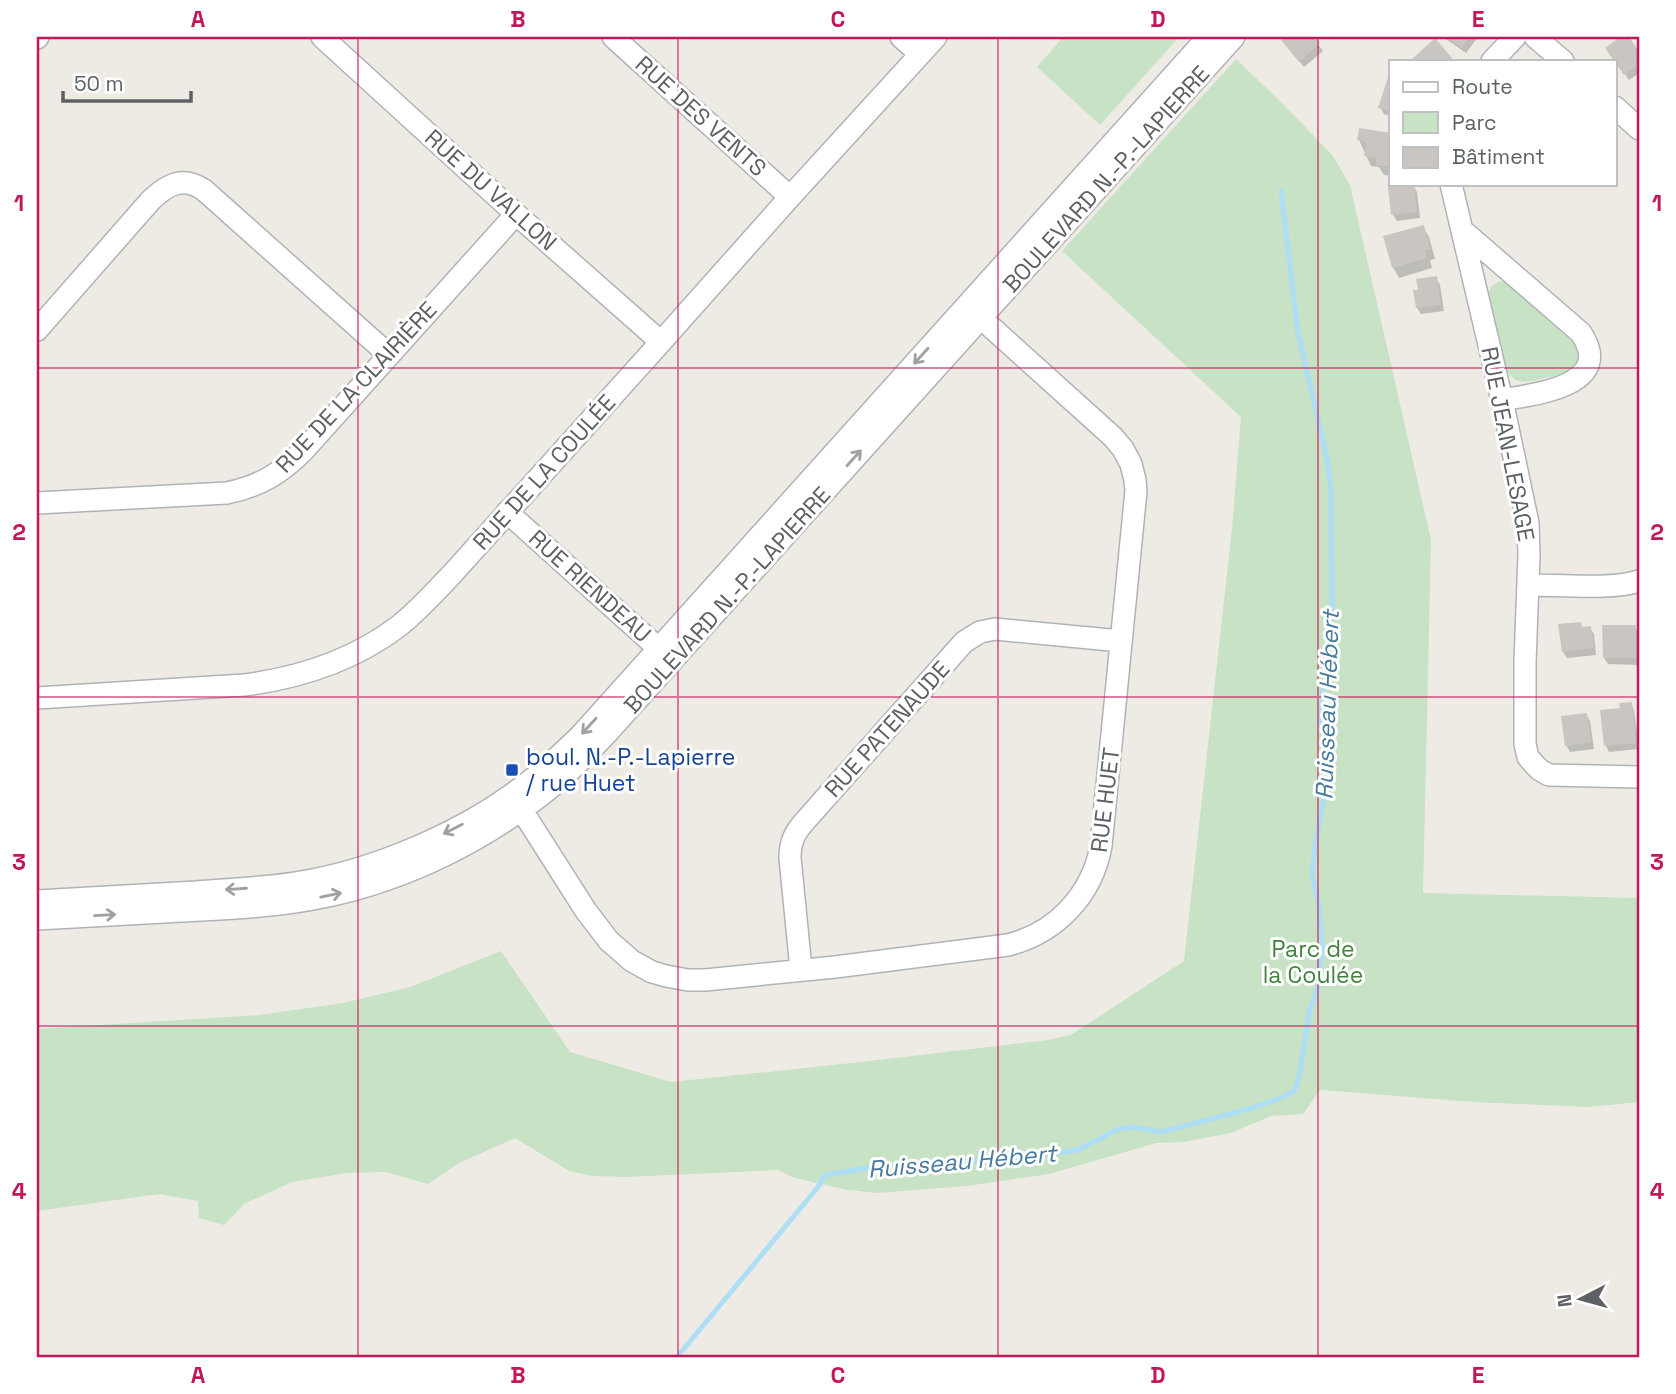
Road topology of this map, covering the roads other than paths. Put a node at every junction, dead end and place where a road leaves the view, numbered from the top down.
1 (322, 37) edge
2 (612, 37) edge
3 (901, 37) edge
4 (936, 37) edge
5 (1208, 37) edge
6 (1234, 37) edge
7 (1515, 37) edge
8 (1535, 37) edge
9 (920, 54) junction
10 (1493, 60) edge
11 (1562, 60) edge
12 (1616, 108) edge
13 (1639, 129) edge
14 (1451, 186) edge
15 (790, 197) junction
16 (516, 214) junction
17 (1462, 230) junction
18 (974, 312) junction
19 (37, 330) edge
20 (661, 342) junction
21 (389, 355) junction
22 (1502, 400) junction
23 (37, 503) edge
24 (507, 512) junction
25 (1639, 580) edge
26 (1529, 585) junction
27 (1121, 641) junction
28 (665, 654) junction
29 (37, 698) edge
30 (1639, 777) edge
31 (516, 802) junction
32 (37, 901) edge
33 (37, 919) edge
34 (801, 969) junction

1 - 16 street, RUE DU VALLON
2 - 15 street, RUE DES VENTS
3 - 9 street
4 - 9 street, RUE DE LA COULÉE
5 - 18 street, BOULEVARD N.-P.-LAPIERRE
6 - 18 street, BOULEVARD N.-P.-LAPIERRE
7 - 10 street
8 - 11 street
9 - 15 street, RUE DE LA COULÉE
12 - 13 street
14 - 17 street, RUE JEAN-LESAGE
15 - 20 street, RUE DE LA COULÉE
16 - 20 street, RUE DU VALLON
16 - 21 street, RUE DE LA CLAIRIÈRE
17 - 22 street, RUE JEAN-LESAGE
17 - 22 street
18 - 27 street, RUE HUET
18 - 28 street, BOULEVARD N.-P.-LAPIERRE
19 - 21 street
20 - 24 street, RUE DE LA COULÉE
21 - 23 street, RUE DE LA CLAIRIÈRE
22 - 26 street, RUE JEAN-LESAGE
24 - 28 street, RUE RIENDEAU
24 - 29 street, RUE DE LA COULÉE
25 - 26 street
26 - 30 street, RUE JEAN-LESAGE
27 - 34 street, RUE PATENAUDE
27 - 34 street, RUE HUET
28 - 31 street, BOULEVARD N.-P.-LAPIERRE
31 -> 32 street, BOULEVARD N.-P.-LAPIERRE
33 -> 31 street, BOULEVARD N.-P.-LAPIERRE
31 - 34 street, RUE HUET

